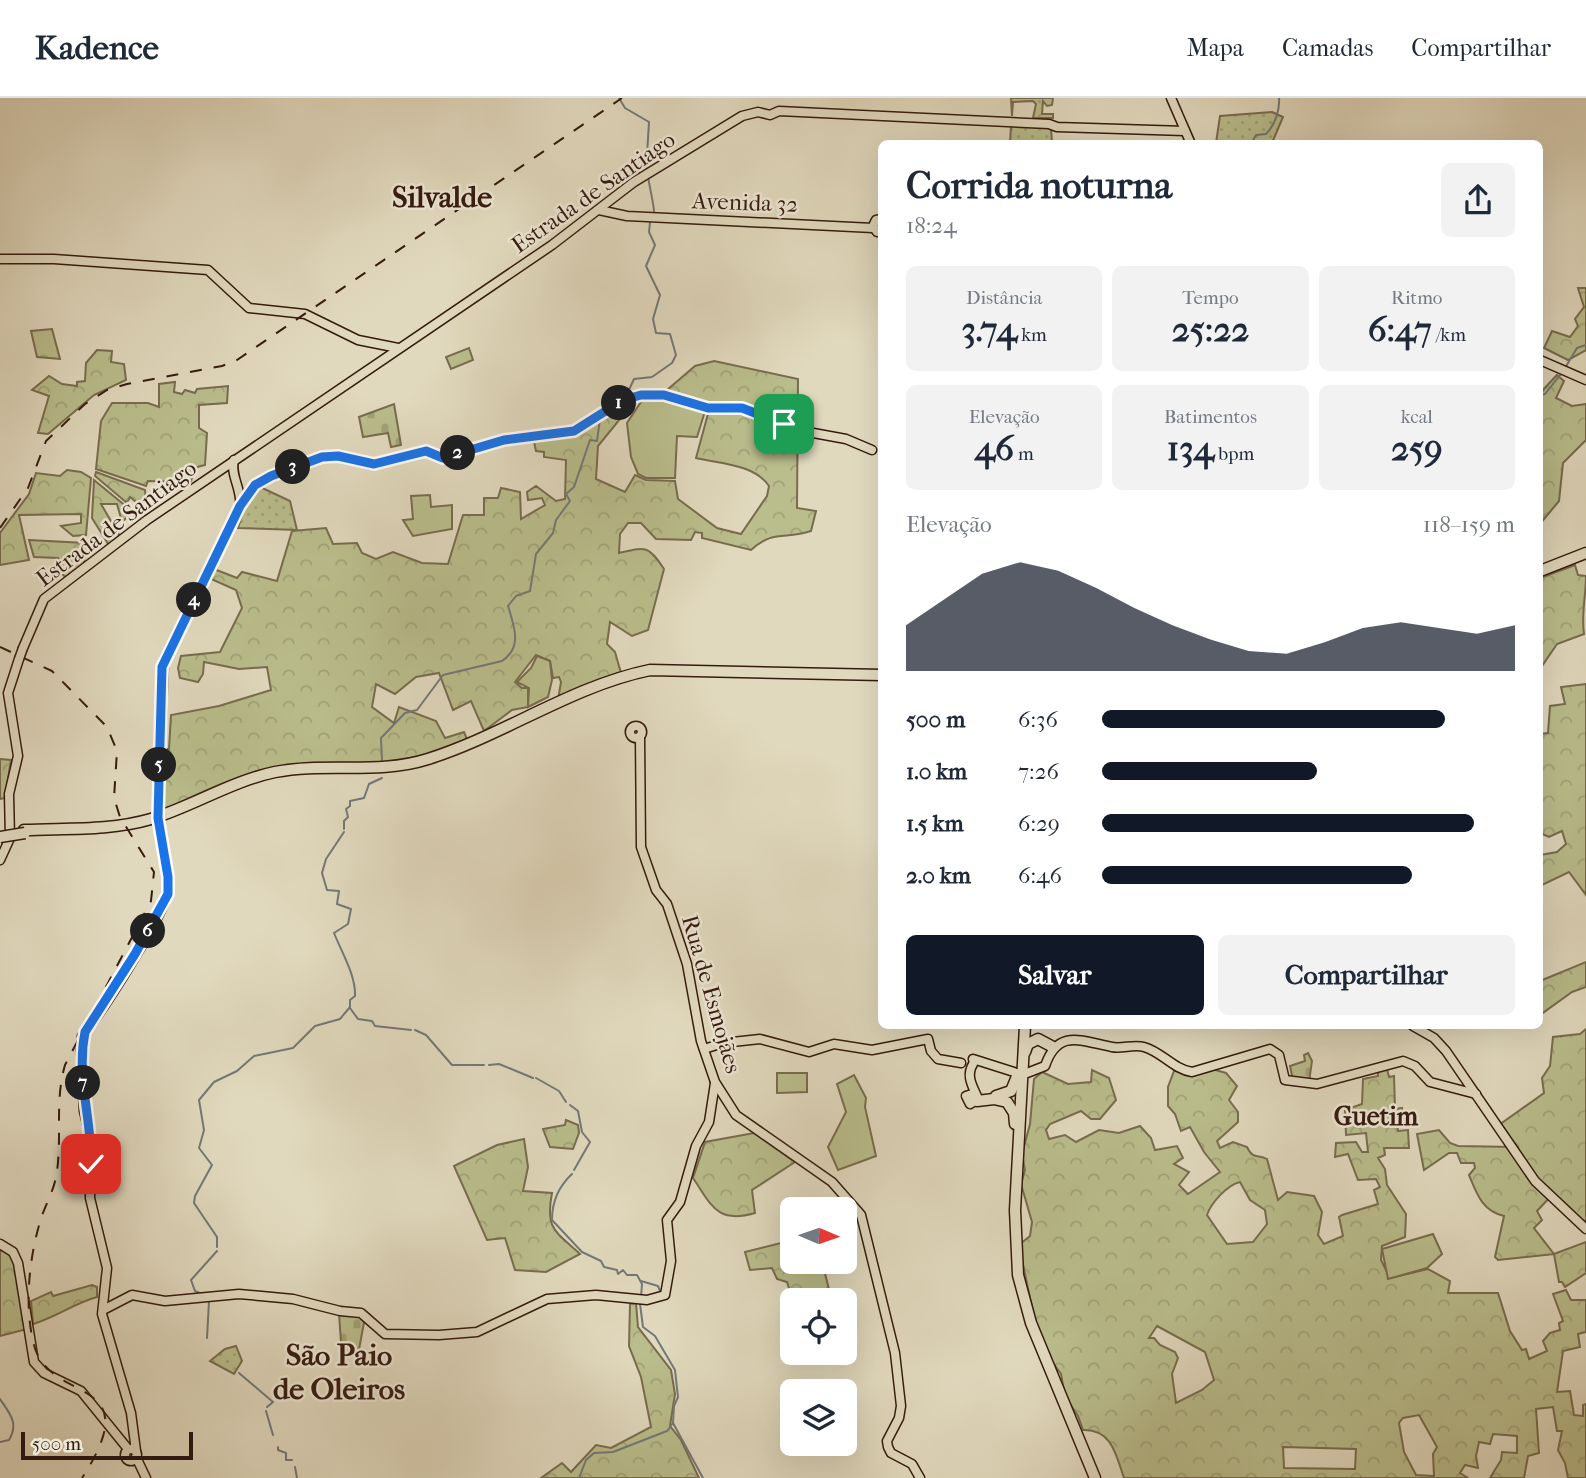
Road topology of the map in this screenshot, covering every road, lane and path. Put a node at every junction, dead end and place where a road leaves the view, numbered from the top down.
1 (1171, 98) edge
2 (769, 110) junction
3 (743, 115) junction
4 (1185, 130) junction
5 (1189, 140) edge
6 (606, 205) junction
7 (616, 212) junction
8 (878, 225) edge
9 (0, 259) edge
10 (391, 350) junction
11 (1543, 361) edge
12 (1586, 380) edge
13 (872, 450) dead end
14 (230, 468) junction
15 (244, 493) junction
16 (1586, 552) edge
17 (1574, 559) junction
18 (1586, 559) edge
19 (1543, 568) edge
20 (1543, 568) edge
21 (878, 677) edge
22 (638, 739) dead end
23 (0, 835) edge
24 (1, 858) edge
25 (1025, 1029) edge
26 (1025, 1029) edge
27 (1029, 1029) edge
28 (1418, 1029) edge
29 (1051, 1045) junction
30 (706, 1050) junction
31 (1024, 1056) junction
32 (966, 1063) junction
33 (1020, 1073) junction
34 (715, 1082) junction
35 (1476, 1094) junction
36 (975, 1096) junction
37 (1015, 1124) junction
38 (1586, 1229) edge
39 (0, 1244) edge
40 (103, 1310) junction
41 (132, 1453) junction
42 (146, 1478) edge
43 (920, 1478) edge
44 (1093, 1478) edge

1 - 4 main road
2 - 3 main road
2 - 3 main road, Estrada de Santiago
2 - 4 main road
3 - 6 main road, Estrada de Santiago
4 - 5 main road
6 - 7 main road, Avenida 32
6 - 7 main road
6 - 10 main road, Estrada de Santiago
7 - 8 main road, Avenida 32
9 - 10 main road
10 - 14 main road, Estrada de Santiago
11 - 12 main road
13 - 15 main road
14 - 15 main road
14 - 24 main road, Estrada de Santiago, bridge
15 - 40 main road, bridge
16 - 17 highway
16 - 20 highway
17 - 18 highway
17 - 19 highway
21 - 23 highway, bridge
22 - 30 main road, Rua de Esmojães
25 - 31 highway
26 - 33 highway
27 - 29 highway
28 - 35 main road
29 - 31 highway
29 - 33 main road
29 - 35 main road
30 - 32 main road
30 - 34 main road, Rua de Esmojães
31 - 44 highway
32 - 33 main road
32 - 36 main road
33 - 36 highway
33 - 37 highway
34 - 40 main road
34 - 43 main road, Rua de Esmojães
35 - 38 main road
36 - 37 highway
37 - 44 highway
39 - 41 main road
40 - 41 main road
41 - 42 main road

